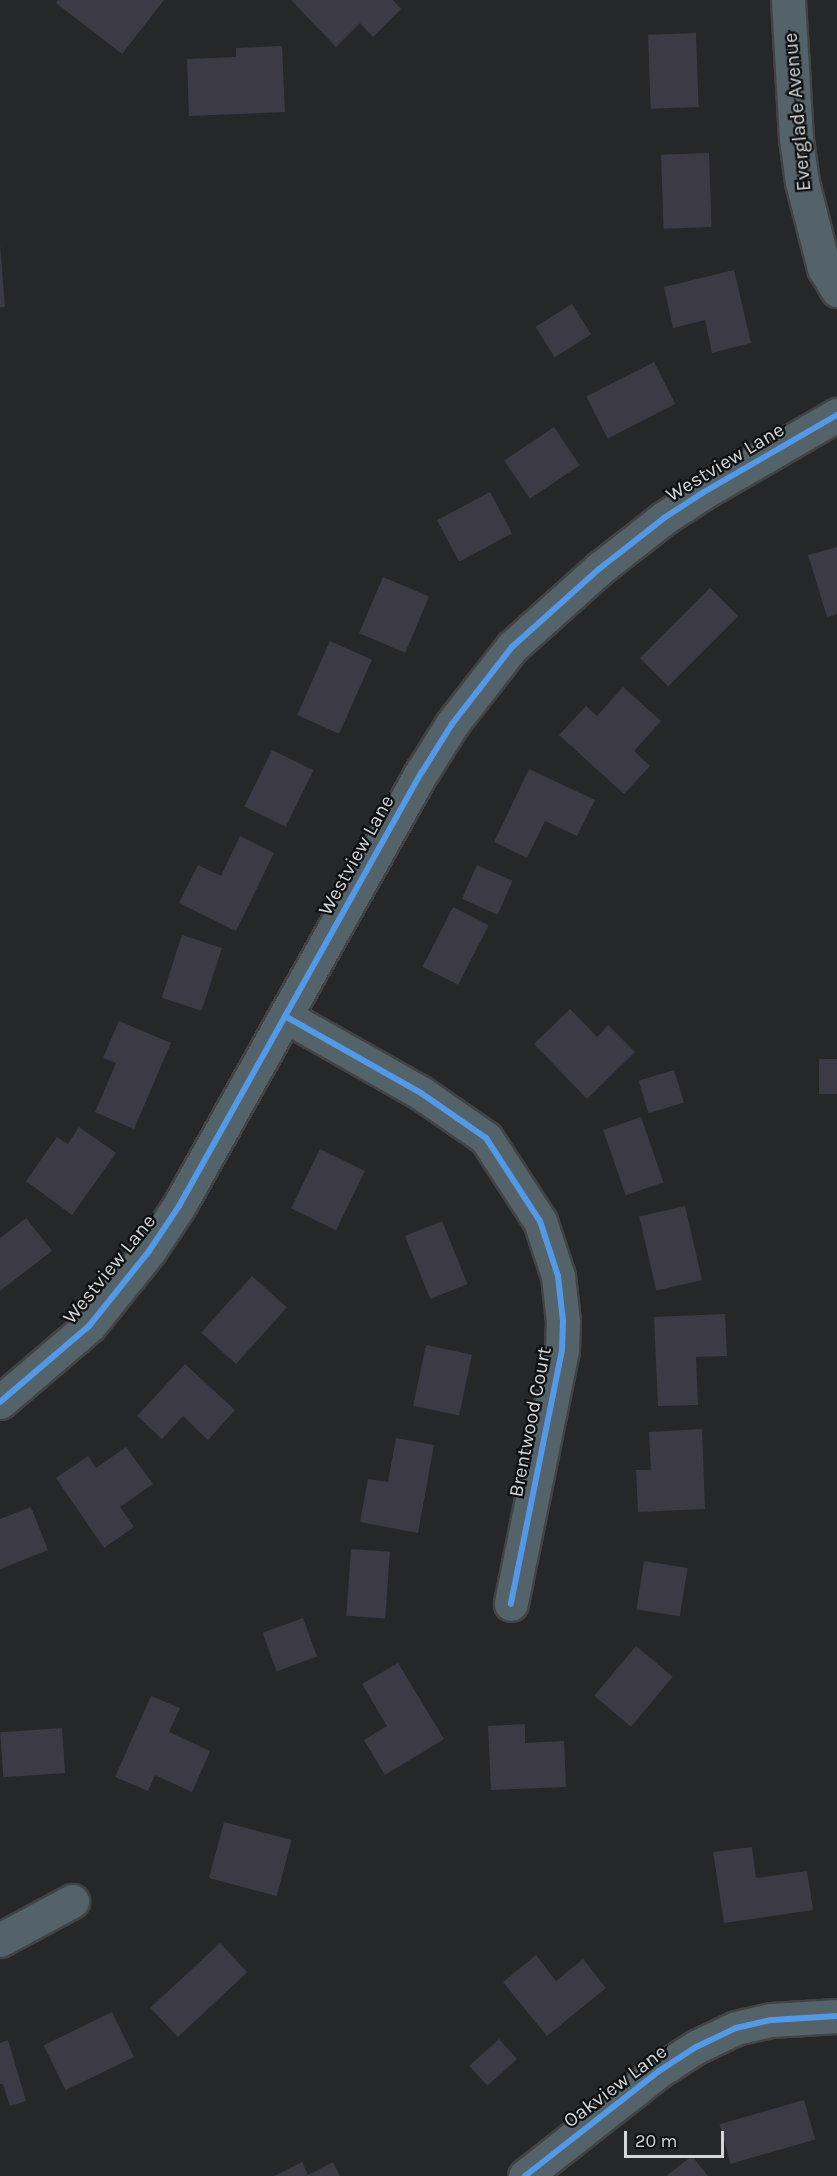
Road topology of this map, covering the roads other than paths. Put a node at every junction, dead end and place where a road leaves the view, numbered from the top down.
1 (788, 0) edge
2 (837, 290) edge
3 (837, 415) edge
4 (285, 1016) junction
5 (0, 1402) edge
6 (511, 1604) dead end
7 (72, 1901) dead end
8 (0, 1940) edge
9 (837, 2016) edge
10 (525, 2176) edge

1 - 2 street, Everglade Avenue
3 - 4 street, Westview Lane
4 - 5 street, Westview Lane
4 - 6 street, Brentwood Court
7 - 8 street
9 - 10 street, Oakview Lane

